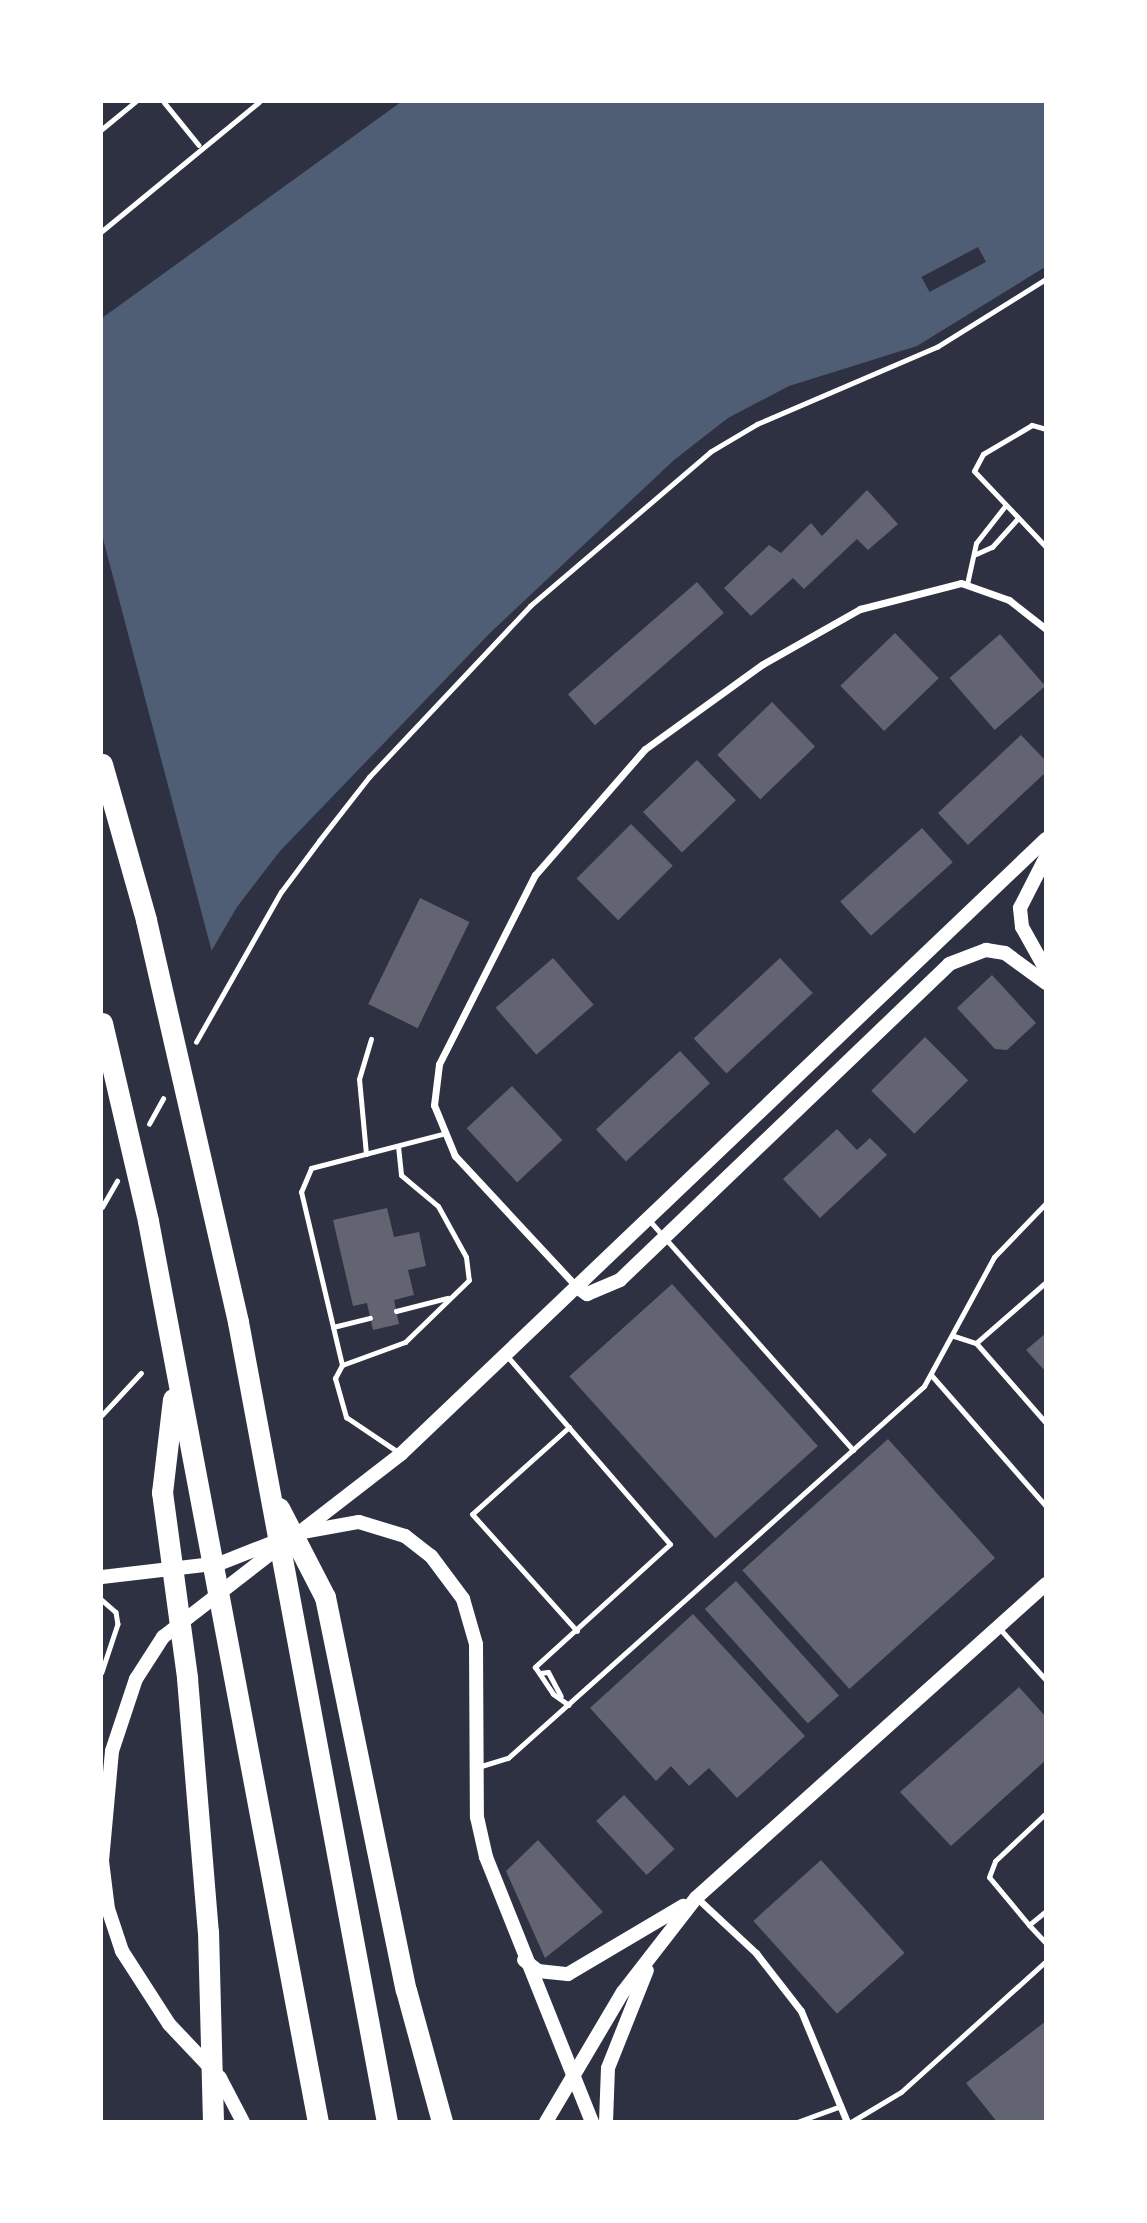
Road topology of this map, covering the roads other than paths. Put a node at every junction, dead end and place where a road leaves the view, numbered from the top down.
1 (1045, 429) edge
2 (1005, 506) junction
3 (1017, 519) junction
4 (1045, 547) edge
5 (976, 554) junction
6 (964, 583) junction
7 (1045, 629) edge
8 (102, 764) edge
9 (1045, 839) edge
10 (1045, 856) edge
11 (1045, 971) edge
12 (1045, 982) edge
13 (102, 1023) edge
14 (371, 1039) dead end
15 (442, 1134) junction
16 (398, 1146) junction
17 (366, 1154) junction
18 (1045, 1203) edge
19 (647, 1218) junction
20 (665, 1236) junction
21 (1045, 1282) edge
22 (576, 1286) junction
23 (450, 1297) junction
24 (396, 1311) dead end
25 (370, 1318) dead end
26 (333, 1327) junction
27 (954, 1336) junction
28 (976, 1343) junction
29 (505, 1354) junction
30 (342, 1365) junction
31 (176, 1376) junction
32 (932, 1376) junction
33 (1045, 1423) edge
34 (569, 1427) junction
35 (853, 1450) junction
36 (401, 1454) junction
37 (268, 1487) junction
38 (1045, 1506) edge
39 (297, 1533) junction
40 (102, 1577) edge
41 (1045, 1584) edge
42 (998, 1627) junction
43 (577, 1631) junction
44 (540, 1672) junction
45 (1045, 1680) edge
46 (561, 1696) junction
47 (569, 1705) junction
48 (475, 1767) junction
49 (1045, 1813) edge
50 (696, 1898) junction
51 (1045, 1911) edge
52 (1029, 1926) junction
53 (663, 1937) junction
54 (1045, 1944) edge
55 (524, 1960) junction
56 (1045, 1961) edge
57 (571, 2077) junction
58 (841, 2106) junction
59 (213, 2122) edge
60 (243, 2122) edge
61 (318, 2122) edge
62 (387, 2122) edge
63 (442, 2122) edge
64 (546, 2122) edge
65 (592, 2122) edge
66 (606, 2122) edge
67 (797, 2122) edge
68 (849, 2122) edge

1 - 2 lane
2 - 3 lane
2 - 5 lane
3 - 4 lane
3 - 5 lane
5 - 6 lane
6 - 7 street
6 - 15 street
8 - 37 highway
9 - 19 main road
10 - 11 main road
12 - 20 main road
13 - 31 highway
14 - 17 lane
15 - 16 lane
15 - 22 street
16 - 17 lane
16 - 23 lane
17 - 26 lane
18 - 27 lane
19 - 20 lane
19 - 22 main road
20 - 22 main road
20 - 35 lane
21 - 28 lane
22 - 29 main road
23 - 24 lane
23 - 30 lane
25 - 26 lane
26 - 30 lane
27 - 28 lane
27 - 32 lane
28 - 33 lane
29 - 34 lane
29 - 36 main road
30 - 36 lane
31 - 59 highway
31 - 61 highway
32 - 35 lane
32 - 38 lane
34 - 43 lane
34 - 43 lane
35 - 47 lane
36 - 39 main road
37 - 62 highway
37 - 63 highway
39 - 40 main road
39 - 48 main road
39 - 60 main road
41 - 42 main road
42 - 45 lane
42 - 50 main road
43 - 44 lane
44 - 46 lane
44 - 46 lane
46 - 47 lane
47 - 48 lane
48 - 55 main road
49 - 52 lane
50 - 53 main road
50 - 55 main road
50 - 58 street
51 - 52 lane
52 - 54 lane
53 - 57 main road
53 - 66 main road
55 - 57 main road
56 - 68 lane
57 - 64 main road
57 - 65 main road
58 - 67 lane
58 - 68 street

